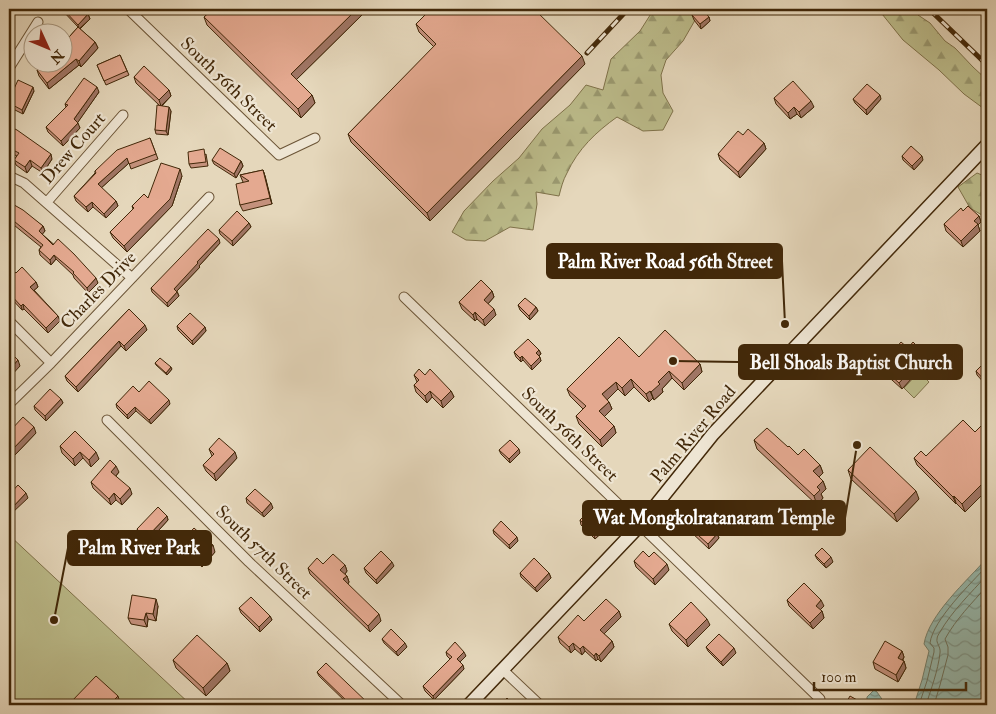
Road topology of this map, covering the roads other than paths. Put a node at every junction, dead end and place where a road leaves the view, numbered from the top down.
1 (128, 9) edge
2 (22, 47) edge
3 (9, 68) edge
4 (123, 116) dead end
5 (315, 138) dead end
6 (987, 145) edge
7 (9, 176) edge
8 (209, 197) dead end
9 (47, 202) junction
10 (132, 278) junction
11 (404, 297) dead end
12 (9, 321) edge
13 (50, 362) junction
14 (9, 404) edge
15 (106, 420) dead end
16 (640, 525) junction
17 (503, 670) junction
18 (820, 699) dead end
19 (402, 705) edge
20 (470, 705) edge
21 (540, 705) edge

1 - 5 street, South 56th Street
2 - 3 street
4 - 9 street, Drew Court
6 - 16 street, Palm River Road
7 - 9 street
8 - 10 street, Charles Drive
9 - 10 street
10 - 13 street, Charles Drive
11 - 16 street, South 56th Street
12 - 13 street
13 - 14 street, Charles Drive
15 - 19 street, South 57th Street
16 - 17 street, Palm River Road
16 - 18 street, South 56th Street
17 - 20 street, Palm River Road
17 - 21 street

